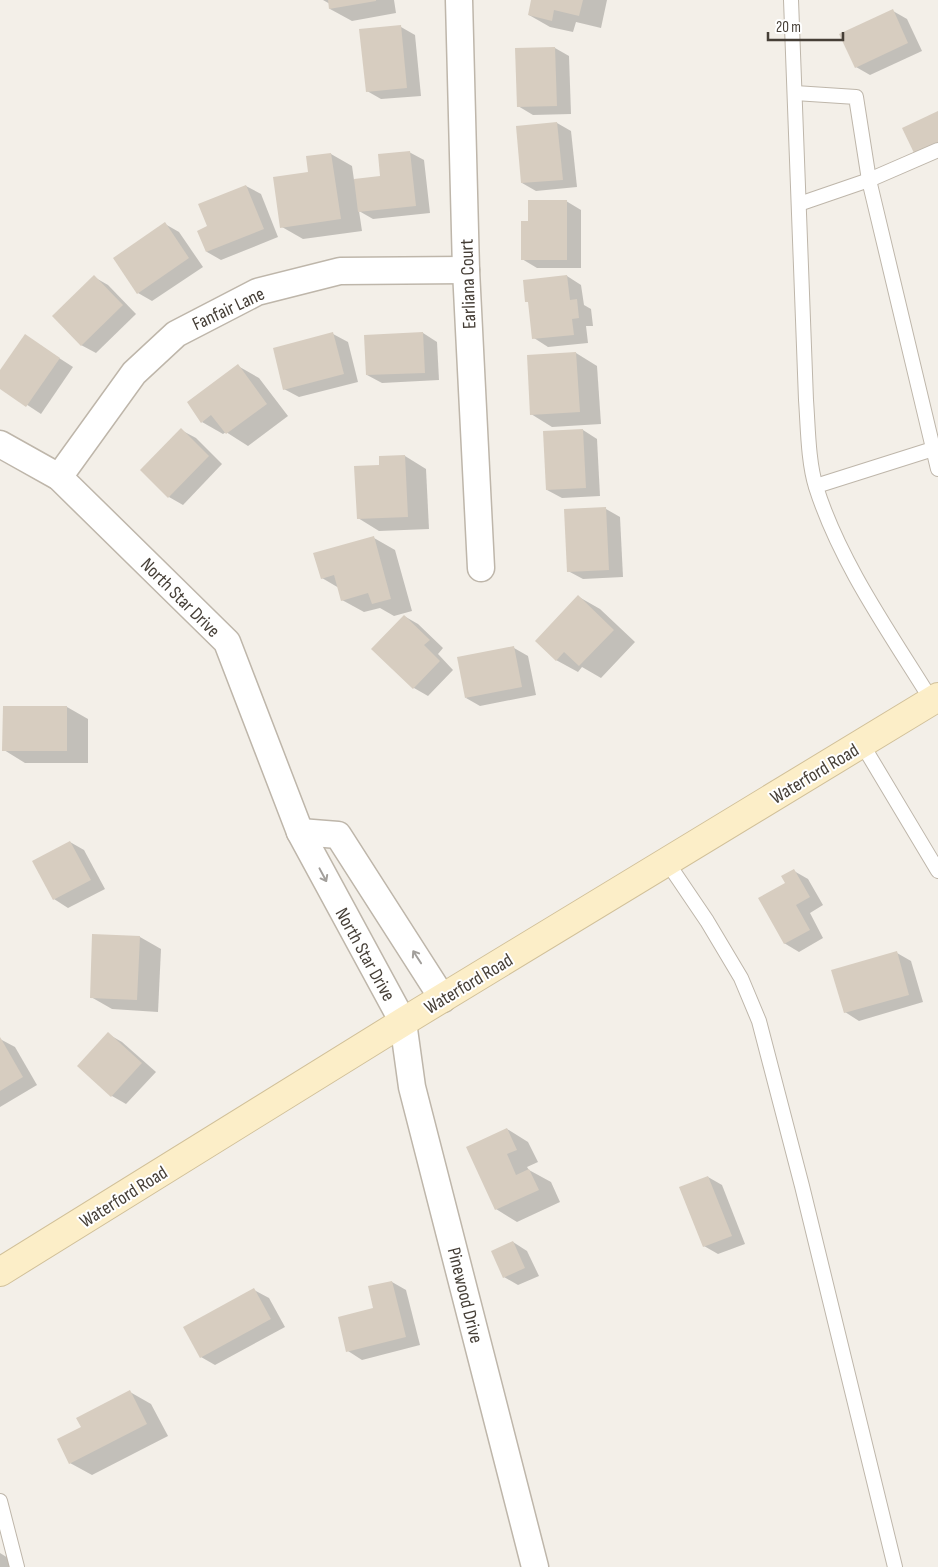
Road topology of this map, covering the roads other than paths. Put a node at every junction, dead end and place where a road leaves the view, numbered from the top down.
1 (459, 0) edge
2 (791, 0) edge
3 (795, 93) junction
4 (938, 150) edge
5 (869, 180) junction
6 (799, 204) junction
7 (466, 270) junction
8 (0, 444) edge
9 (933, 449) junction
10 (938, 469) edge
11 (59, 477) junction
12 (816, 486) junction
13 (481, 568) dead end
14 (935, 699) edge
15 (862, 744) junction
16 (300, 832) junction
17 (667, 862) junction
18 (938, 871) edge
19 (443, 998) junction
20 (403, 1022) junction
21 (0, 1272) edge
22 (0, 1501) edge
23 (17, 1567) edge
24 (535, 1567) edge
25 (895, 1567) edge

1 - 7 street, Earliana Court
2 - 3 lane
3 - 5 lane
3 - 6 lane
4 - 5 lane
5 - 6 lane
5 - 9 lane
6 - 12 lane
7 - 11 street, Fanfair Lane
7 - 13 street, Earliana Court
8 - 11 street, North Star Drive
9 - 10 lane
9 - 12 lane
11 - 16 street, North Star Drive
12 - 14 lane
14 - 15 main road, Waterford Road
15 - 17 main road, Waterford Road
15 - 18 lane
19 -> 16 street, North Star Drive
16 -> 20 street, North Star Drive
17 - 19 main road, Waterford Road
17 - 25 lane
19 - 20 main road, Waterford Road
20 - 21 main road, Waterford Road
20 - 24 street, Pinewood Drive
22 - 23 lane

